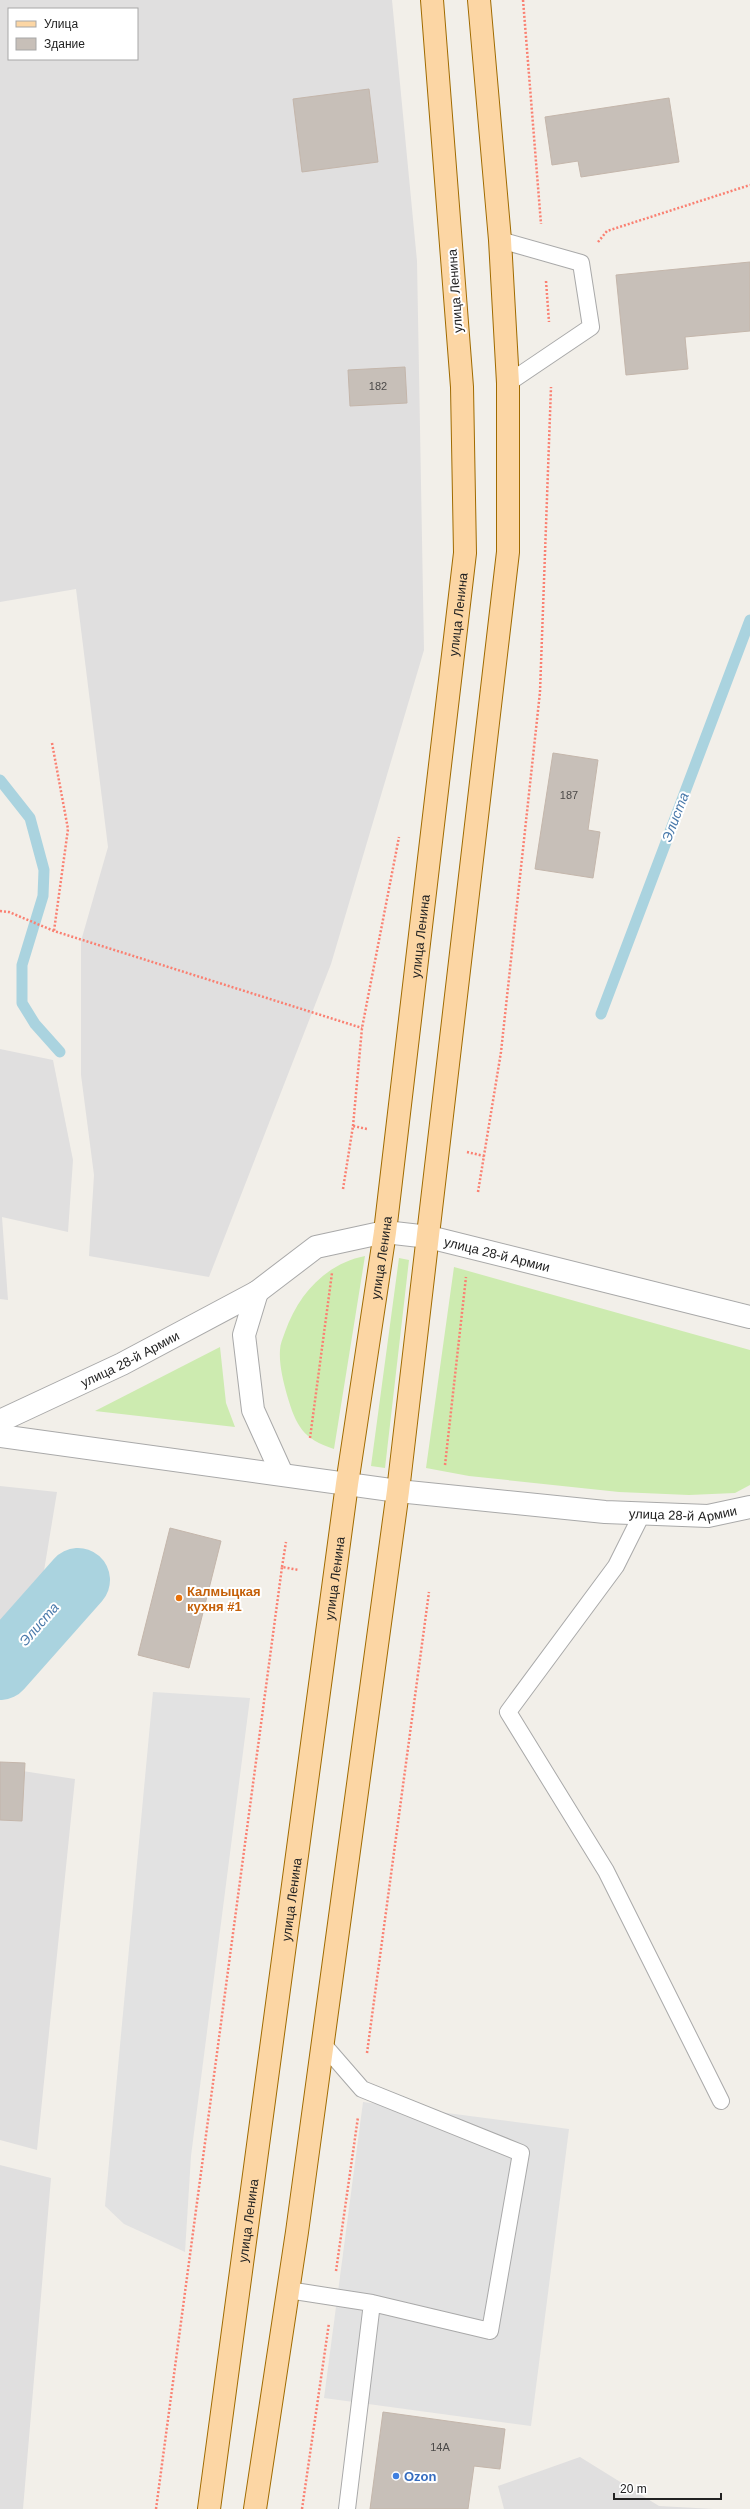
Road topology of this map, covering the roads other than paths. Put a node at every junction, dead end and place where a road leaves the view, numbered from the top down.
1 (432, 0) edge
2 (479, 0) edge
3 (500, 240) junction
4 (508, 383) junction
5 (385, 1232) junction
6 (429, 1237) junction
7 (256, 1292) junction
8 (750, 1317) edge
9 (0, 1420) edge
10 (0, 1436) edge
11 (282, 1474) junction
12 (347, 1484) junction
13 (398, 1491) junction
14 (750, 1507) edge
15 (642, 1514) junction
16 (322, 2043) junction
17 (720, 2102) dead end
18 (288, 2290) junction
19 (372, 2303) junction
20 (209, 2509) edge
21 (255, 2509) edge
22 (347, 2509) edge

1 - 5 main road, улица Ленина
2 - 3 main road
3 - 4 main road
3 - 4 lane
4 - 6 main road
5 - 6 street, улица 28-й Армии
5 - 7 street, улица 28-й Армии
5 - 12 main road, улица Ленина
6 - 8 street, улица 28-й Армии
6 - 13 main road
7 - 9 street, улица 28-й Армии
7 - 11 street
10 - 11 street, улица 28-й Армии
11 - 12 street, улица 28-й Армии
12 - 13 street, улица 28-й Армии
12 - 20 main road, улица Ленина
13 - 15 street, улица 28-й Армии
13 - 16 main road
14 - 15 street, улица 28-й Армии
15 - 17 lane
16 - 18 main road
16 - 19 lane
18 - 19 lane
18 - 21 main road
19 - 22 lane

